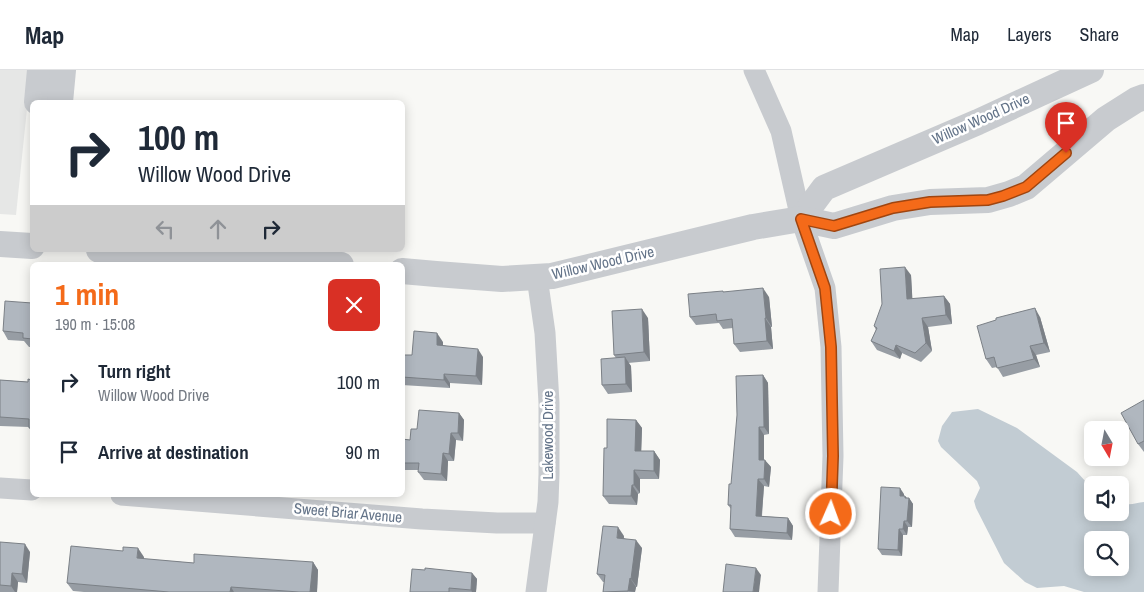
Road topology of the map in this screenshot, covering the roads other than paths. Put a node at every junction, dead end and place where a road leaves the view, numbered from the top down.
1 (40, 70) edge
2 (63, 70) edge
3 (754, 70) edge
4 (1091, 70) edge
5 (1144, 96) edge
6 (37, 100) edge
7 (60, 100) edge
8 (801, 219) junction
9 (0, 244) edge
10 (30, 246) edge
11 (131, 252) edge
12 (293, 262) edge
13 (405, 271) edge
14 (537, 277) junction
15 (0, 488) edge
16 (30, 490) edge
17 (146, 497) edge
18 (545, 523) junction
19 (536, 592) edge
20 (828, 592) edge

1 - 6 street
2 - 7 street
3 - 8 street
4 - 8 street, Willow Wood Drive
5 - 8 street, Willow Wood Drive
8 - 14 street, Willow Wood Drive
8 - 20 street
9 - 10 street
11 - 12 street
13 - 14 street, Willow Wood Drive
14 - 18 street, Lakewood Drive
15 - 16 street
17 - 18 street, Sweet Briar Avenue
18 - 19 street, Lakewood Drive

